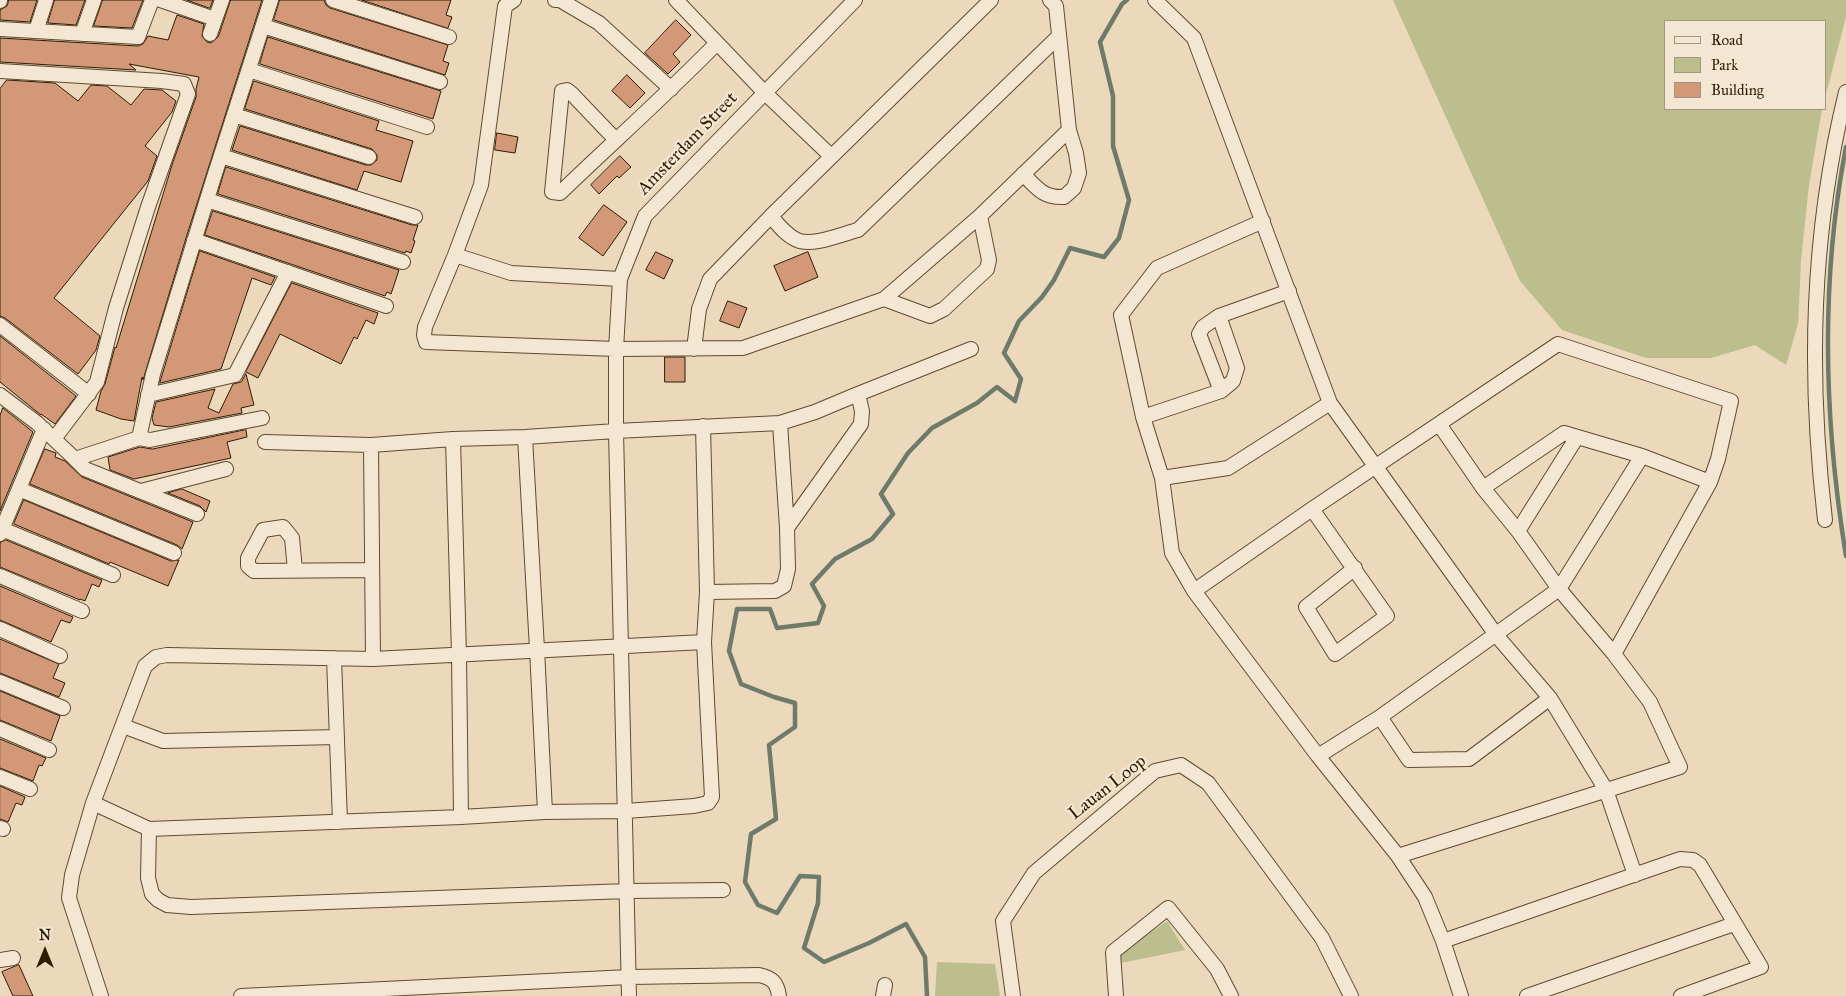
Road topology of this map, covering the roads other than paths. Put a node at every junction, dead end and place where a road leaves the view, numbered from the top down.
1 (46, 0) edge
2 (94, 0) edge
3 (152, 0) edge
4 (160, 0) edge
5 (222, 0) edge
6 (271, 0) edge
7 (333, 0) edge
8 (555, 0) edge
9 (676, 0) edge
10 (855, 0) edge
11 (991, 0) edge
12 (1050, 0) edge
13 (1155, 0) edge
14 (508, 2) edge
15 (216, 19) junction
16 (263, 26) junction
17 (0, 29) edge
18 (36, 31) junction
19 (82, 34) junction
20 (210, 34) dead end
21 (1059, 36) junction
22 (449, 37) dead end
23 (717, 43) junction
24 (248, 70) junction
25 (0, 71) edge
26 (440, 82) dead end
27 (671, 89) junction
28 (1846, 92) edge
29 (764, 93) junction
30 (234, 115) junction
31 (427, 126) dead end
32 (1069, 130) junction
33 (615, 140) junction
34 (221, 156) junction
35 (831, 156) junction
36 (369, 157) dead end
37 (1024, 174) junction
38 (207, 200) junction
39 (771, 216) junction
40 (980, 216) junction
41 (415, 217) dead end
42 (1263, 221) junction
43 (194, 240) junction
44 (455, 255) junction
45 (403, 262) dead end
46 (288, 272) junction
47 (620, 279) junction
48 (1289, 291) junction
49 (884, 298) junction
50 (386, 306) dead end
51 (1219, 316) junction
52 (0, 325) edge
53 (616, 349) junction
54 (694, 349) junction
55 (971, 349) dead end
56 (1221, 391) junction
57 (89, 394) junction
58 (858, 394) junction
59 (0, 395) edge
60 (148, 395) junction
61 (1330, 403) junction
62 (1143, 417) junction
63 (262, 418) dead end
64 (780, 423) junction
65 (1439, 424) junction
66 (703, 426) junction
67 (616, 431) junction
68 (49, 434) junction
69 (525, 437) junction
70 (1577, 437) junction
71 (139, 438) junction
72 (453, 439) junction
73 (266, 442) dead end
74 (371, 445) junction
75 (1642, 456) junction
76 (75, 459) junction
77 (1376, 467) junction
78 (226, 469) dead end
79 (1162, 478) junction
80 (1710, 482) junction
81 (1483, 488) junction
82 (19, 489) junction
83 (141, 491) junction
84 (1312, 509) junction
85 (196, 514) dead end
86 (1825, 520) dead end
87 (787, 528) junction
88 (1518, 531) junction
89 (1, 532) edge
90 (174, 553) dead end
91 (1355, 568) junction
92 (294, 570) dead end
93 (372, 570) junction
94 (113, 575) dead end
95 (0, 576) edge
96 (1559, 589) junction
97 (1194, 591) junction
98 (707, 592) junction
99 (82, 611) dead end
100 (0, 629) edge
101 (1497, 636) junction
102 (704, 642) junction
103 (621, 646) junction
104 (538, 649) junction
105 (1614, 654) junction
106 (459, 655) junction
107 (60, 656) dead end
108 (334, 658) junction
109 (373, 659) junction
110 (0, 682) edge
111 (1550, 698) junction
112 (63, 708) dead end
113 (1380, 717) junction
114 (123, 726) junction
115 (0, 729) edge
116 (337, 737) junction
117 (49, 750) dead end
118 (1318, 756) junction
119 (0, 777) edge
120 (30, 789) dead end
121 (1606, 790) junction
122 (93, 803) junction
123 (626, 811) junction
124 (544, 812) junction
125 (462, 817) junction
126 (340, 822) junction
127 (149, 829) junction
128 (1398, 856) junction
129 (1635, 875) junction
130 (723, 890) dead end
131 (627, 891) junction
132 (1734, 924) junction
133 (1443, 941) junction
134 (629, 977) junction
135 (407, 992) edge
136 (101, 996) edge
137 (241, 996) edge
138 (629, 996) edge
139 (779, 996) edge
140 (1013, 996) edge
141 (1116, 996) edge
142 (1231, 996) edge
143 (1351, 996) edge
144 (1461, 996) edge
145 (1528, 996) edge
146 (1681, 996) edge

1 - 18 street
2 - 19 street
3 - 19 street
4 - 15 street
5 - 15 street
6 - 16 street
7 - 22 street
8 - 27 street
9 - 23 street
10 - 29 street, Amsterdam Street
11 - 35 street
12 - 21 street
13 - 42 street
14 - 44 street
15 - 20 street
16 - 24 street
16 - 26 street
17 - 18 street
18 - 19 street
21 - 32 street
21 - 39 street
23 - 27 street
23 - 29 street
24 - 30 street
24 - 31 street
25 - 57 street
27 - 33 street
28 - 86 street
29 - 35 street
29 - 47 street, Amsterdam Street
30 - 34 street
30 - 36 street
32 - 37 street
32 - 37 street
33 - 33 street
34 - 38 street
34 - 41 street
35 - 39 street
37 - 40 street
38 - 43 street
38 - 45 street
39 - 54 street
40 - 49 street
40 - 49 street
42 - 48 street
42 - 62 street
43 - 46 street
43 - 60 street
44 - 47 street
44 - 53 street
46 - 50 street
46 - 60 street
47 - 53 street, Amsterdam Street
48 - 51 street
48 - 61 street
49 - 54 street
51 - 56 street
51 - 56 street
52 - 57 street
53 - 54 street
53 - 67 street, Amsterdam Street
55 - 58 street
56 - 62 street
57 - 68 street
58 - 64 street
58 - 87 street
59 - 68 street
60 - 71 street
61 - 77 street
61 - 79 street
62 - 79 street
63 - 71 street
64 - 66 street
64 - 87 street
65 - 77 street
65 - 80 street
65 - 81 street
66 - 67 street
66 - 98 street
67 - 69 street
67 - 103 street, Amsterdam Street
68 - 76 street
68 - 82 street
69 - 72 street
69 - 104 street
70 - 75 street
70 - 81 street
70 - 88 street
71 - 76 street
72 - 74 street
72 - 106 street
73 - 74 street
74 - 93 street
75 - 80 street
75 - 96 street
76 - 83 street
77 - 84 street
77 - 101 street
78 - 83 street
79 - 97 street
80 - 105 street
81 - 88 street
82 - 89 street
82 - 90 street
83 - 85 street
84 - 91 street
84 - 97 street
87 - 98 street
88 - 96 street
89 - 94 street
91 - 91 street
92 - 93 street
93 - 109 street
95 - 99 street
96 - 101 street
96 - 105 street
97 - 118 street
98 - 102 street
100 - 107 street
101 - 111 street
101 - 113 street
102 - 103 street
102 - 123 street
103 - 104 street
103 - 123 street, Amsterdam Street
104 - 106 street
104 - 124 street
105 - 121 street
106 - 109 street
106 - 125 street
108 - 109 street
108 - 114 street
108 - 116 street
110 - 112 street
111 - 113 street
111 - 121 street
113 - 118 street
114 - 116 street
114 - 122 street
115 - 117 street
116 - 126 street
118 - 128 street
119 - 120 street
121 - 128 street
121 - 129 street
122 - 127 street
122 - 136 street
123 - 124 street
123 - 131 street, Amsterdam Street
124 - 125 street
125 - 126 street
126 - 127 street
127 - 131 street
128 - 133 street
129 - 132 street
129 - 133 street
130 - 131 street
131 - 134 street, Amsterdam Street
132 - 145 street
132 - 146 street
133 - 144 street
134 - 135 street
134 - 138 street, Amsterdam Street
134 - 139 street
135 - 137 street
140 - 143 street, Lauan Loop
141 - 142 street

